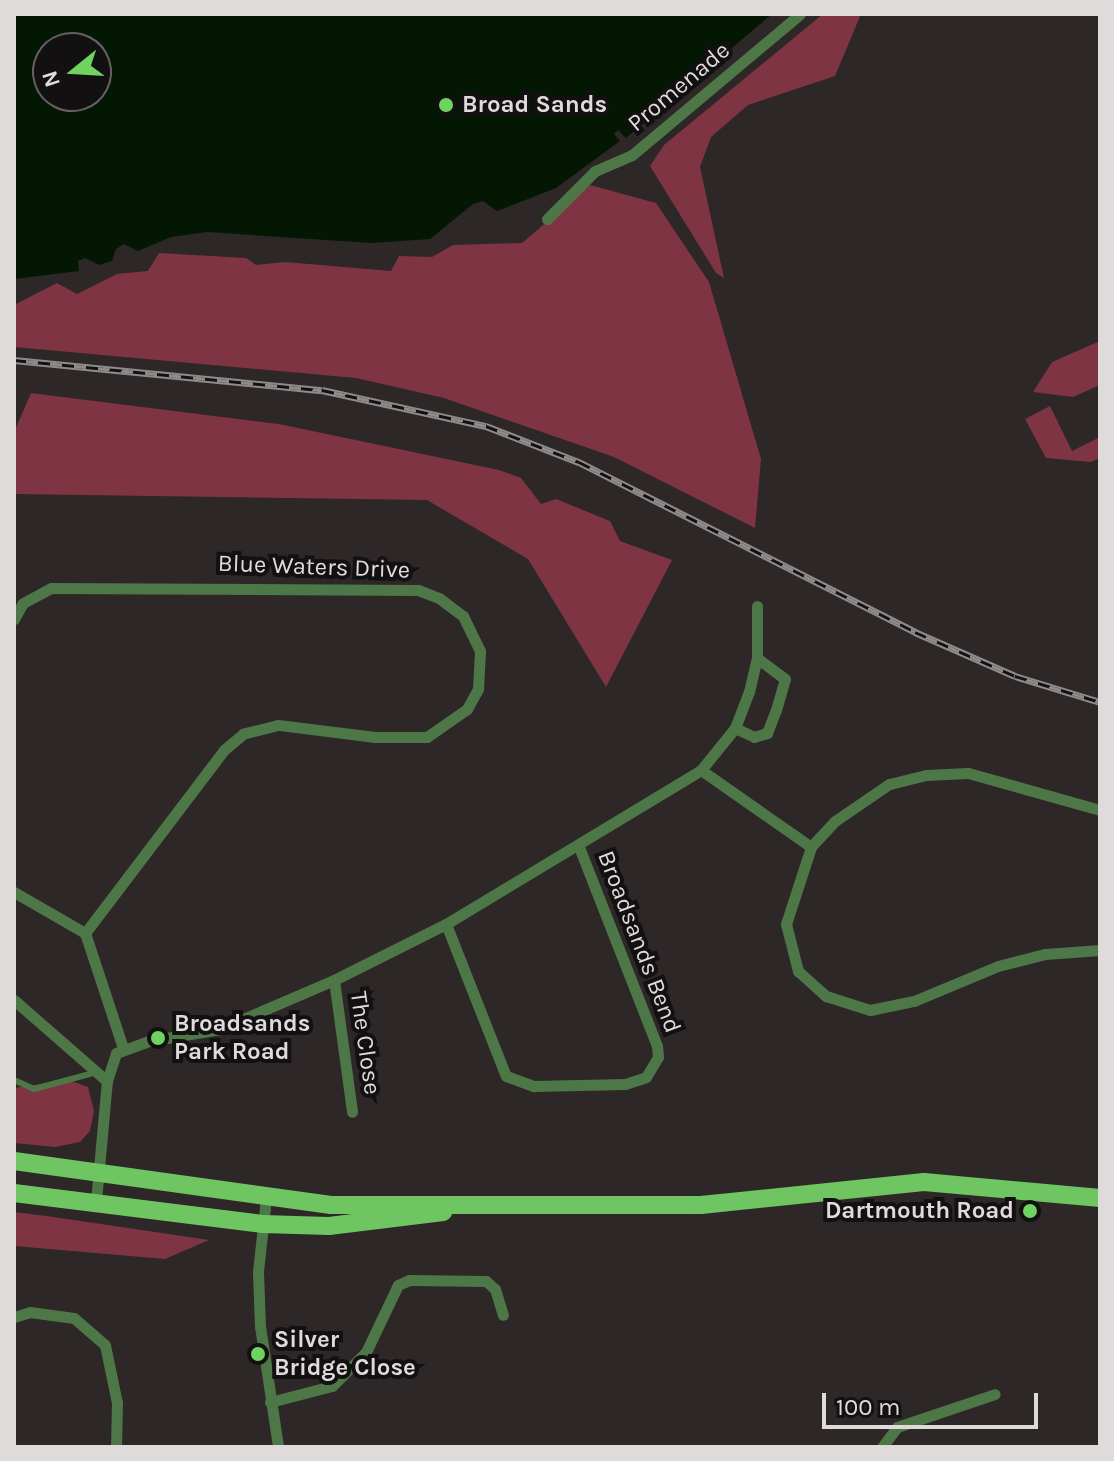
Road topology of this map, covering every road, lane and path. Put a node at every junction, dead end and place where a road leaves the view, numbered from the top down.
1 (800, 14) edge
2 (547, 219) dead end
3 (757, 606) dead end
4 (14, 619) edge
5 (757, 658) junction
6 (735, 728) junction
7 (701, 770) junction
8 (1100, 810) edge
9 (579, 847) junction
10 (811, 847) junction
11 (14, 892) edge
12 (446, 924) junction
13 (85, 933) junction
14 (1100, 950) edge
15 (334, 980) junction
16 (14, 1000) edge
17 (123, 1048) junction
18 (97, 1072) junction
19 (14, 1080) edge
20 (107, 1081) junction
21 (352, 1112) dead end
22 (23, 1162) edge
23 (100, 1173) junction
24 (14, 1193) edge
25 (266, 1198) junction
26 (1100, 1198) edge
27 (105, 1202) junction
28 (489, 1203) junction
29 (262, 1224) junction
30 (503, 1315) dead end
31 (14, 1317) edge
32 (995, 1394) dead end
33 (270, 1402) junction
34 (116, 1447) edge
35 (278, 1447) edge
36 (882, 1447) edge

1 - 2 street, Promenade
3 - 5 street
4 - 13 street, Blue Waters Drive
5 - 6 street
5 - 6 street
6 - 7 street
7 - 9 street
7 - 10 street
8 - 10 street
9 - 12 street
9 - 12 street, Broadsands Bend
10 - 14 street
11 - 13 street
12 - 15 street
13 - 17 street
15 - 17 street
15 - 21 street, The Close
16 - 18 street
17 - 20 street
18 - 19 lane
18 - 20 street
20 - 23 street
22 - 23 main road
23 - 25 main road
23 - 27 street
24 - 27 main road
25 - 28 main road
25 - 29 street
26 - 28 main road
27 - 29 main road
28 - 29 main road
29 - 33 street
30 - 33 street
31 - 34 street
32 - 36 street
33 - 35 street

